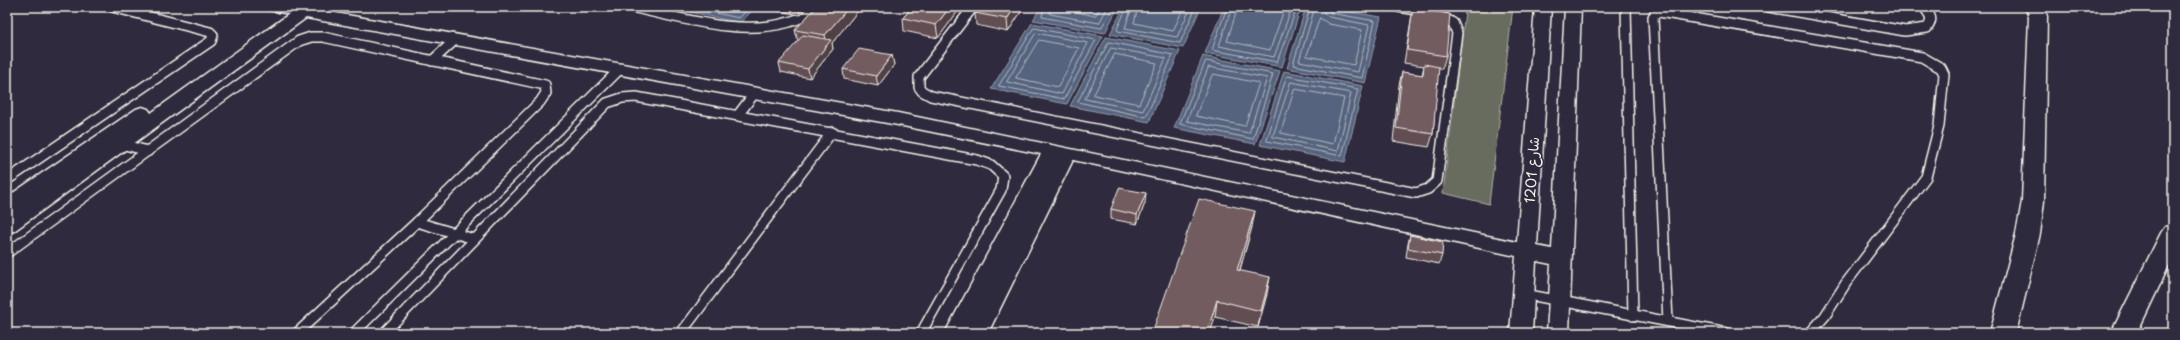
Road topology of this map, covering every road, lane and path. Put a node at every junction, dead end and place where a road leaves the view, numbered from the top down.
1 (115, 7) edge
2 (631, 7) edge
3 (816, 7) edge
4 (973, 7) edge
5 (1398, 7) edge
6 (1543, 7) edge
7 (1573, 7) edge
8 (1626, 7) edge
9 (1769, 7) edge
10 (1924, 7) edge
11 (288, 10) edge
12 (2040, 10) edge
13 (341, 20) junction
14 (454, 40) junction
15 (265, 41) junction
16 (432, 61) junction
17 (619, 70) junction
18 (754, 94) junction
19 (738, 115) junction
20 (832, 132) junction
21 (121, 144) junction
22 (148, 151) junction
23 (1059, 152) junction
24 (7, 180) edge
25 (7, 207) edge
26 (417, 222) junction
27 (7, 226) edge
28 (2173, 233) edge
29 (454, 234) junction
30 (474, 239) junction
31 (1525, 251) junction
32 (7, 253) edge
33 (1562, 259) junction
34 (1524, 294) junction
35 (1560, 302) junction
36 (1633, 316) junction
37 (1668, 322) junction
38 (297, 333) edge
39 (354, 333) edge
40 (384, 333) edge
41 (681, 333) edge
42 (921, 333) edge
43 (956, 333) edge
44 (977, 333) edge
45 (1521, 333) edge
46 (1558, 333) edge
47 (1727, 333) edge
48 (1810, 333) edge
49 (2003, 333) edge
50 (2124, 333) edge

1 - 24 lane
2 - 3 lane
4 - 5 lane
6 - 31 street, شارع 1201
7 - 33 street
8 - 36 lane
9 - 10 lane
11 - 13 street
11 - 15 street
11 - 25 street
12 - 49 highway
13 - 14 street
13 - 15 street
14 - 16 lane
14 - 17 street
15 - 21 street
16 - 22 lane
16 - 26 lane
17 - 18 street
17 - 29 lane
18 - 19 lane
18 - 23 street
19 - 20 lane
19 - 30 lane
20 - 41 lane
20 - 42 lane
21 - 22 lane
21 - 27 street
22 - 32 lane
23 - 31 street
23 - 43 street
23 - 44 street
26 - 29 lane
26 - 38 lane
28 - 50 highway
29 - 30 lane
29 - 39 lane
30 - 40 lane
31 - 33 street
31 - 34 street, شارع 1201
33 - 35 street
34 - 35 lane
34 - 45 street, شارع 1201
35 - 36 lane
35 - 46 street
36 - 37 lane
37 - 47 lane
37 - 48 lane

